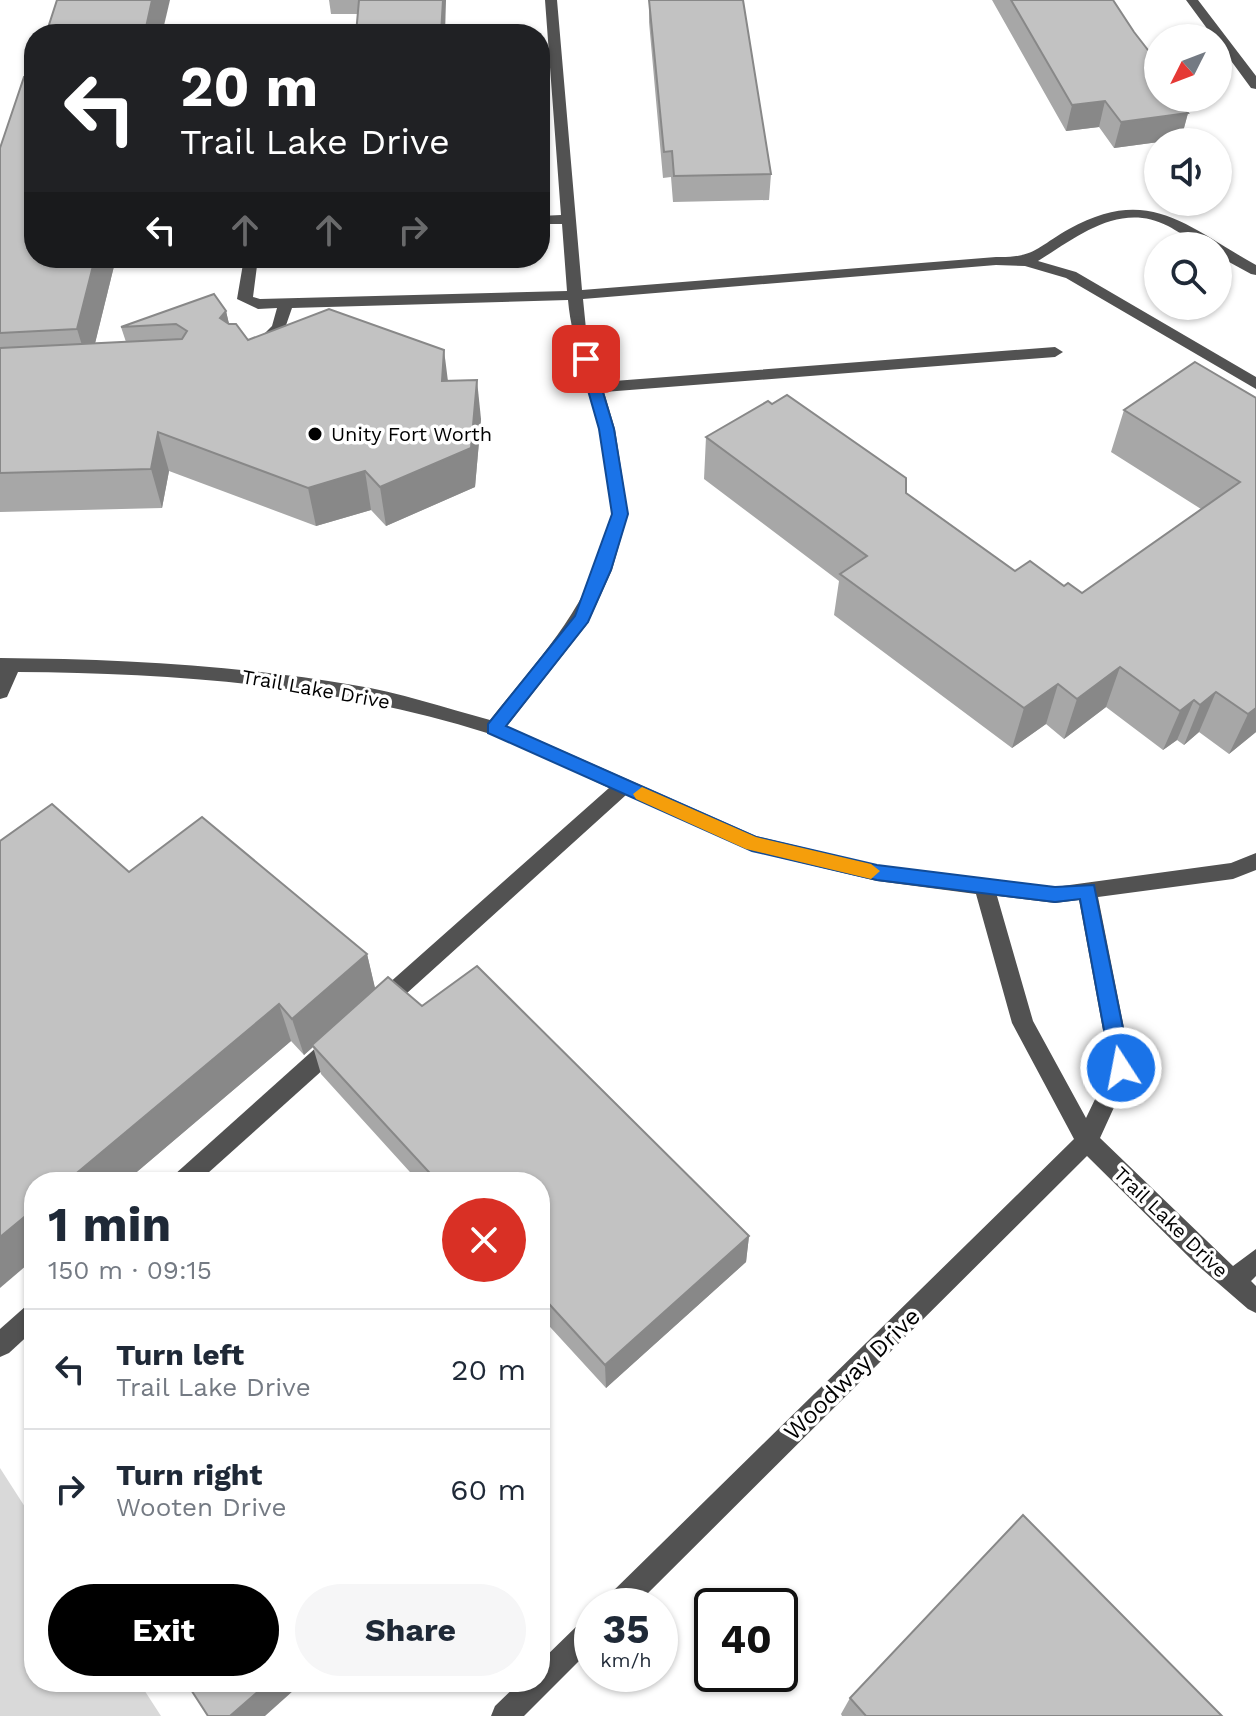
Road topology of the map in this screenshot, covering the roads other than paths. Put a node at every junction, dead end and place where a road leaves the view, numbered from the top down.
1 (551, 0) edge
2 (1192, 0) edge
3 (1256, 85) edge
4 (569, 219) junction
5 (550, 220) edge
6 (1187, 232) edge
7 (1232, 258) edge
8 (1026, 262) junction
9 (250, 268) edge
10 (1256, 271) edge
11 (575, 295) junction
12 (286, 303) junction
13 (1055, 352) dead end
14 (245, 353) edge
15 (1256, 384) edge
16 (595, 388) junction
17 (6, 665) edge
18 (0, 692) edge
19 (494, 728) junction
20 (624, 786) junction
21 (1256, 861) edge
22 (984, 885) junction
23 (1087, 891) junction
24 (1087, 1141) junction
25 (193, 1172) edge
26 (1256, 1260) edge
27 (1234, 1282) junction
28 (1256, 1301) edge
29 (24, 1323) edge
30 (0, 1345) edge
31 (634, 1588) edge
32 (574, 1647) edge
33 (550, 1672) edge
34 (530, 1692) edge
35 (505, 1716) edge

1 - 4 street
2 - 3 street
4 - 5 street
4 - 11 street
6 - 8 street
7 - 10 street
8 - 11 street
8 - 15 street
9 - 12 street
11 - 12 street
11 - 16 street
12 - 14 street
13 - 16 street
16 - 19 street
17 - 18 street
17 - 19 street, Trail Lake Drive
19 - 20 street, Trail Lake Drive
20 - 22 street, Trail Lake Drive
20 - 25 street
21 - 23 street
22 - 23 street, Trail Lake Drive
22 - 24 street, Trail Lake Drive
23 - 24 street
24 - 27 street, Trail Lake Drive
24 - 31 street, Woodway Drive
26 - 27 street
27 - 28 street, Trail Lake Drive
29 - 30 street
32 - 33 street
34 - 35 street

